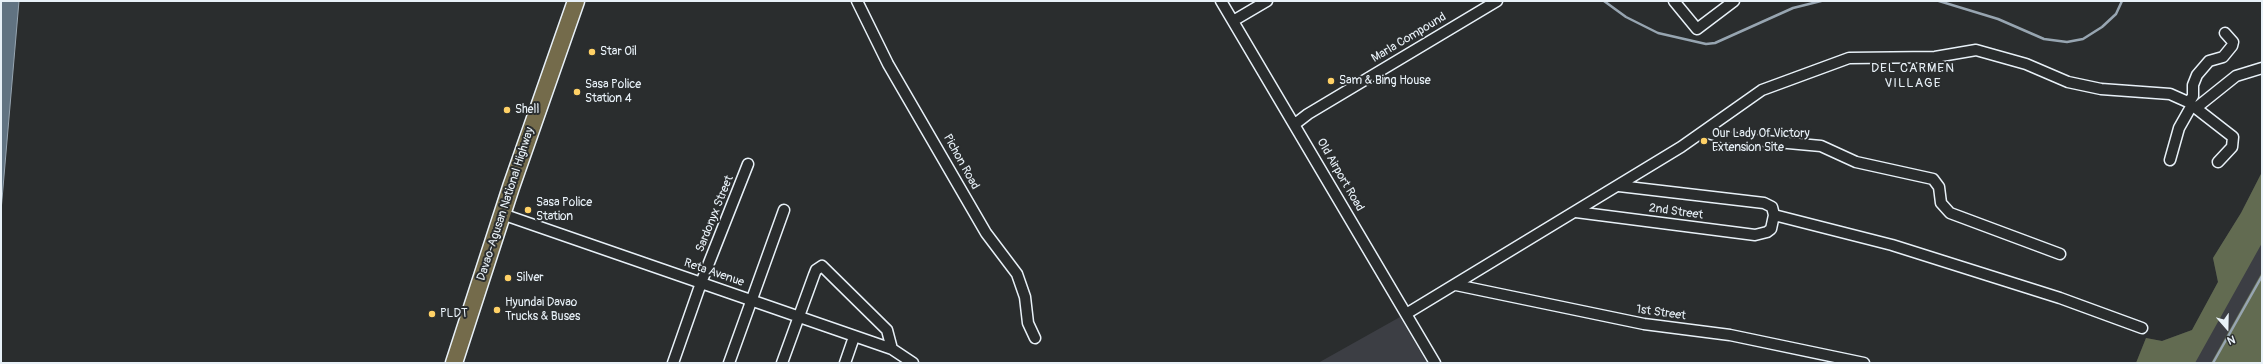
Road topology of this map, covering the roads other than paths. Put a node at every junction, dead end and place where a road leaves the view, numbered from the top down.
1 (576, 1) edge
2 (857, 1) edge
3 (1221, 1) edge
4 (1267, 1) edge
5 (1497, 1) edge
6 (1674, 1) edge
7 (1734, 1) edge
8 (1233, 21) junction
9 (2225, 33) dead end
10 (2262, 68) edge
11 (2192, 105) junction
12 (1295, 124) junction
13 (1704, 132) junction
14 (2170, 160) dead end
15 (2218, 162) dead end
16 (748, 164) dead end
17 (1619, 186) junction
18 (784, 210) dead end
19 (1576, 212) junction
20 (502, 214) junction
21 (1774, 216) junction
22 (2060, 254) dead end
23 (701, 283) junction
24 (1456, 285) junction
25 (752, 300) junction
26 (1406, 314) junction
27 (798, 316) junction
28 (2142, 328) dead end
29 (854, 337) junction
30 (1035, 338) dead end
31 (892, 349) junction
32 (901, 359) edge
33 (454, 363) edge
34 (673, 363) edge
35 (729, 363) edge
36 (782, 363) edge
37 (845, 363) edge
38 (913, 363) edge
39 (1435, 363) edge
40 (1864, 363) edge

1 - 20 main road, Davao-Agusan National Highway
2 - 30 street, Pichon Road
3 - 8 street, Old Airport Road
4 - 8 street
5 - 12 street, Marla Compound
6 - 7 street
8 - 12 street, Old Airport Road
9 - 11 street
10 - 11 street
11 - 13 street
11 - 14 street
11 - 15 street
12 - 26 street, Old Airport Road
13 - 17 street
13 - 22 street
16 - 23 street, Sardonyx Street
17 - 19 street
17 - 21 street
18 - 25 street
19 - 21 street, 2nd Street
19 - 24 street
20 - 23 street, Reta Avenue
20 - 33 main road, Davao-Agusan National Highway
21 - 28 street
23 - 25 street, Reta Avenue
23 - 34 street, Sardonyx Street
24 - 26 street
24 - 40 street, 1st Street
25 - 27 street, Reta Avenue
25 - 35 street
26 - 39 street, Old Airport Road
27 - 29 street, Reta Avenue
27 - 31 street
27 - 36 street
29 - 31 street, Reta Avenue
29 - 37 street
31 - 32 street, Reta Avenue
32 - 38 street, Reta Avenue

